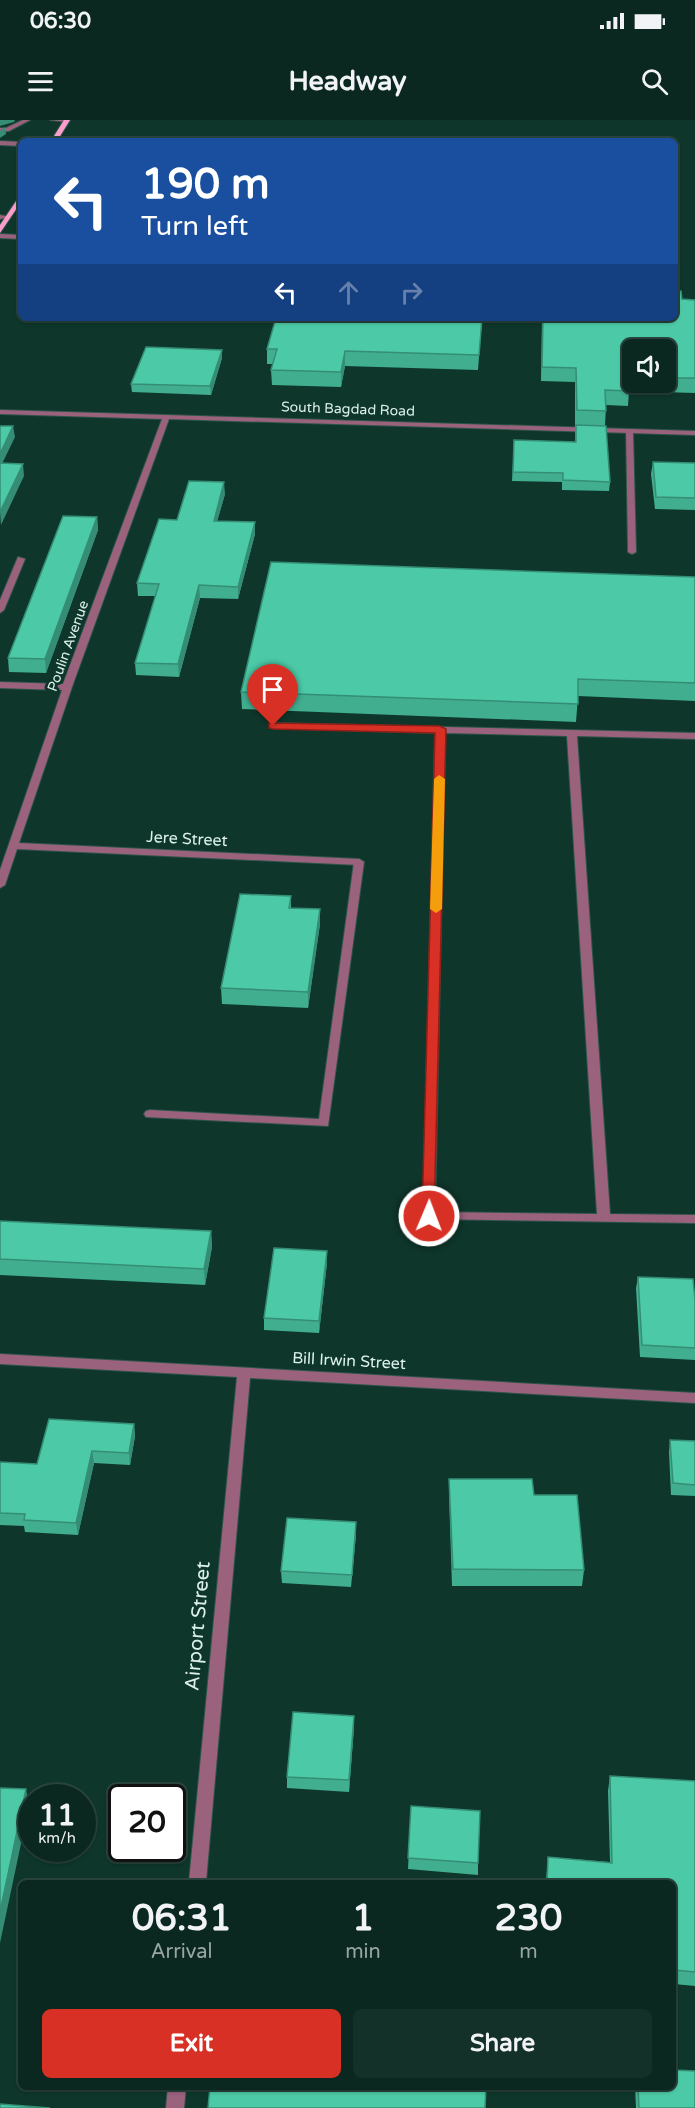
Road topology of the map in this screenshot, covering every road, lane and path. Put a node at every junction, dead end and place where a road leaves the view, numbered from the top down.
1 (27, 120) edge
2 (53, 120) edge
3 (67, 120) edge
4 (0, 130) edge
5 (56, 138) edge
6 (0, 143) edge
7 (18, 144) edge
8 (18, 201) edge
9 (4, 217) edge
10 (0, 231) edge
11 (0, 236) edge
12 (18, 237) edge
13 (0, 412) edge
14 (166, 418) junction
15 (628, 431) junction
16 (695, 433) edge
17 (632, 552) dead end
18 (21, 559) dead end
19 (0, 610) edge
20 (0, 685) edge
21 (67, 687) junction
22 (273, 726) dead end
23 (440, 729) junction
24 (572, 733) junction
25 (695, 736) edge
26 (13, 846) junction
27 (0, 885) edge
28 (150, 1114) dead end
29 (604, 1218) junction
30 (695, 1219) edge
31 (0, 1359) edge
32 (244, 1373) junction
33 (695, 1398) edge
34 (197, 1880) edge
35 (177, 2090) edge
36 (175, 2108) edge

1 - 4 street
2 - 3 street
3 - 5 main road
6 - 7 street
8 - 9 main road
9 - 10 main road
11 - 12 street
13 - 14 street, South Bagdad Road
14 - 15 street, South Bagdad Road
14 - 21 street, Poulin Avenue
15 - 16 street, South Bagdad Road
15 - 17 street
18 - 19 street
20 - 21 street
21 - 26 street, Poulin Avenue
22 - 23 street
23 - 24 street
23 - 29 street
24 - 25 street
24 - 29 street
26 - 27 street, Poulin Avenue
26 - 28 street, Jere Street
29 - 30 street
31 - 32 street, Bill Irwin Street
32 - 33 street, Bill Irwin Street
32 - 34 street, Airport Street
35 - 36 street

